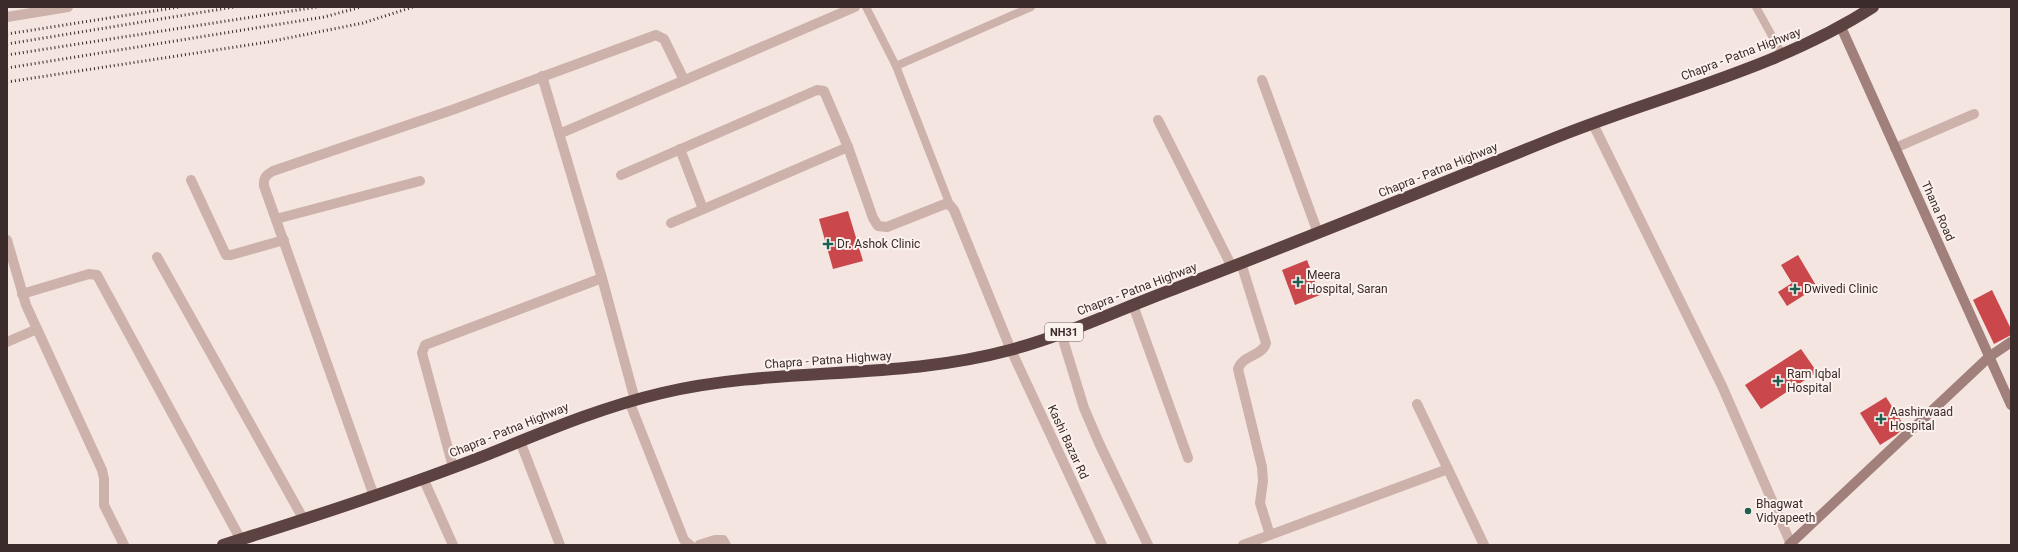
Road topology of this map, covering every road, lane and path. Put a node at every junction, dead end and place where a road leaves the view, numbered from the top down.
1 (68, 7) edge
2 (855, 7) edge
3 (866, 7) edge
4 (1031, 7) edge
5 (1756, 7) edge
6 (1873, 7) edge
7 (7, 17) edge
8 (1841, 28) junction
9 (1782, 54) junction
10 (896, 66) junction
11 (542, 76) junction
12 (684, 80) junction
13 (1262, 80) dead end
14 (1974, 114) dead end
15 (1158, 120) dead end
16 (1593, 124) junction
17 (559, 134) junction
18 (848, 147) junction
19 (1895, 148) junction
20 (680, 150) junction
21 (620, 175) dead end
22 (190, 180) dead end
23 (420, 181) dead end
24 (950, 205) junction
25 (703, 209) junction
26 (276, 219) junction
27 (672, 223) dead end
28 (1318, 233) junction
29 (7, 240) edge
30 (284, 240) junction
31 (157, 258) dead end
32 (1237, 265) junction
33 (602, 278) junction
34 (22, 294) junction
35 (1133, 305) junction
36 (37, 329) junction
37 (1061, 333) junction
38 (7, 342) edge
39 (2011, 342) edge
40 (1012, 350) junction
41 (1989, 357) junction
42 (632, 401) junction
43 (1416, 404) dead end
44 (2011, 405) edge
45 (520, 441) junction
46 (1188, 458) dead end
47 (453, 467) junction
48 (1448, 469) junction
49 (423, 478) junction
50 (374, 496) junction
51 (304, 520) junction
52 (1270, 535) junction
53 (241, 540) junction
54 (1794, 543) edge
55 (124, 545) edge
56 (224, 545) edge
57 (453, 545) edge
58 (560, 545) edge
59 (690, 545) edge
60 (699, 545) edge
61 (726, 545) edge
62 (1102, 545) edge
63 (1148, 545) edge
64 (1243, 545) edge
65 (1484, 545) edge

1 - 7 street
2 - 12 street
3 - 10 lane
4 - 10 lane
5 - 9 lane
6 - 8 highway, Chapra - Patna Highway / NH31
8 - 9 highway, Chapra - Patna Highway / NH31
8 - 19 street, Thana Road
9 - 16 highway, Chapra - Patna Highway / NH31
10 - 24 lane
11 - 12 street
11 - 17 street
11 - 26 street
12 - 17 street
13 - 28 street
14 - 19 street
15 - 32 street
16 - 28 highway, Chapra - Patna Highway / NH31
16 - 54 street
17 - 33 street
18 - 20 street
18 - 24 street
18 - 25 street
19 - 41 street, Thana Road
20 - 21 street
20 - 25 street
22 - 30 street
23 - 26 street
24 - 40 street, Kashi Bazar Rd
25 - 27 street
26 - 30 street
28 - 32 highway, Chapra - Patna Highway / NH31
29 - 34 street
30 - 50 street
31 - 51 street
32 - 35 highway, Chapra - Patna Highway / NH31
32 - 52 street
33 - 42 street
33 - 47 street
34 - 36 street
34 - 53 street
35 - 37 highway, Chapra - Patna Highway / NH31
35 - 46 street
36 - 38 street
36 - 55 street
37 - 40 highway, Chapra - Patna Highway / NH31
37 - 63 street
39 - 41 street
40 - 42 highway, Chapra - Patna Highway / NH31
40 - 62 street, Kashi Bazar Rd
41 - 44 street, Thana Road
41 - 54 street
42 - 45 highway, Chapra - Patna Highway / NH31
42 - 59 street
43 - 48 street
45 - 47 highway, Chapra - Patna Highway / NH31
45 - 58 street
47 - 49 highway, Chapra - Patna Highway / NH31
48 - 52 street
48 - 65 street
49 - 50 highway, Chapra - Patna Highway / NH31
49 - 57 street
50 - 51 highway, Chapra - Patna Highway / NH31
51 - 53 highway, Chapra - Patna Highway / NH31
52 - 64 street
53 - 56 highway, Chapra - Patna Highway / NH31
60 - 61 street

